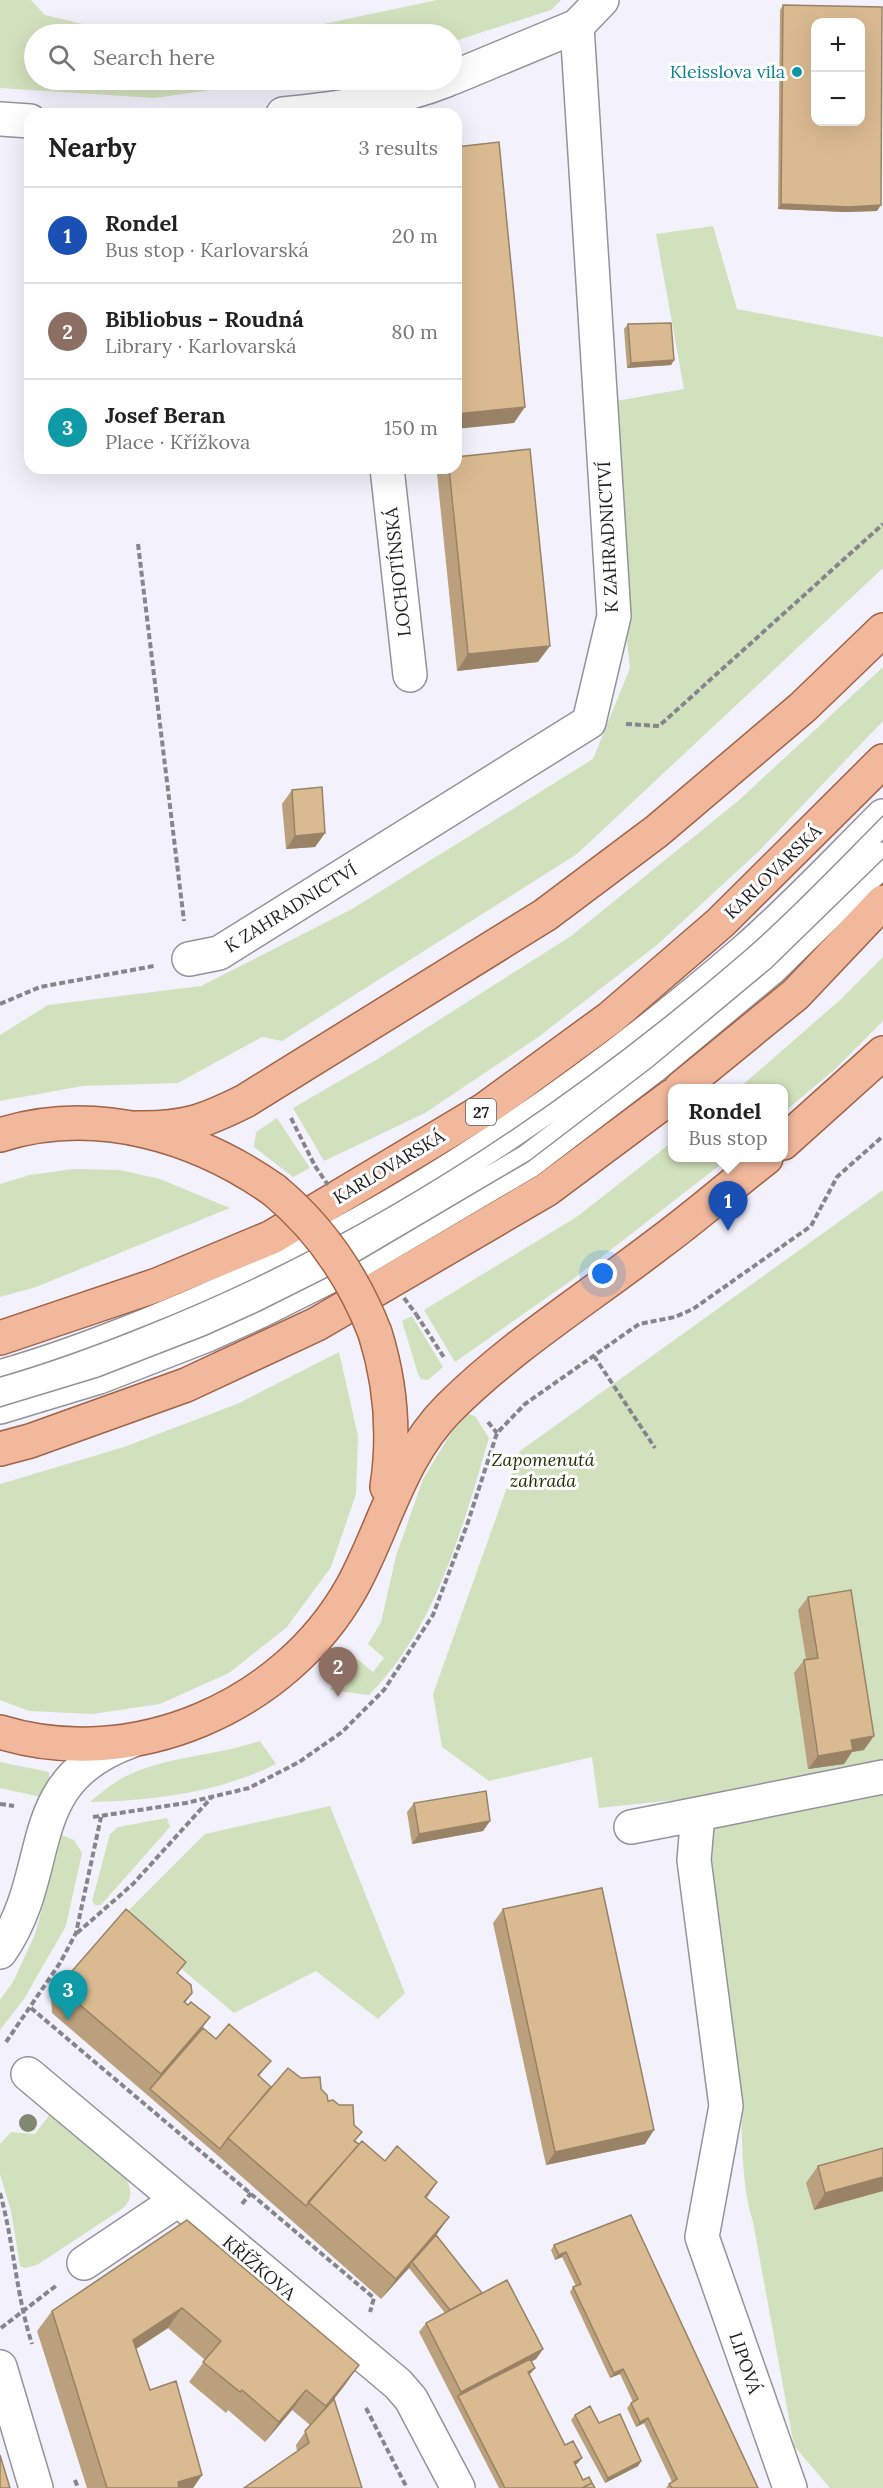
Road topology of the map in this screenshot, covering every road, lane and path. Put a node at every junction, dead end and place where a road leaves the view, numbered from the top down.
1 (602, 0) edge
2 (577, 26) junction
3 (462, 74) edge
4 (421, 90) edge
5 (358, 108) edge
6 (0, 119) edge
7 (24, 121) edge
8 (388, 474) edge
9 (883, 524) edge
10 (138, 544) dead end
11 (883, 630) edge
12 (410, 675) dead end
13 (589, 722) junction
14 (883, 761) edge
15 (883, 816) edge
16 (883, 859) edge
17 (883, 902) edge
18 (189, 959) junction
19 (0, 1004) edge
20 (883, 1053) edge
21 (687, 1084) edge
22 (668, 1099) edge
23 (136, 1128) junction
24 (0, 1136) edge
25 (883, 1136) edge
26 (788, 1138) edge
27 (761, 1162) edge
28 (0, 1338) edge
29 (594, 1356) junction
30 (0, 1377) edge
31 (0, 1407) edge
32 (655, 1448) dead end
33 (0, 1449) edge
34 (375, 1535) junction
35 (0, 1732) edge
36 (136, 1739) junction
37 (883, 1778) edge
38 (213, 1797) junction
39 (698, 1814) junction
40 (631, 1827) dead end
41 (76, 1933) junction
42 (0, 1952) edge
43 (31, 2008) junction
44 (28, 2074) joint
45 (0, 2193) edge
46 (178, 2200) junction
47 (84, 2263) joint
48 (22, 2314) junction
49 (0, 2329) edge
50 (346, 2341) junction
51 (33, 2347) dead end
52 (0, 2367) edge
53 (75, 2477) dead end
54 (36, 2488) edge
55 (78, 2488) edge
56 (458, 2488) edge
57 (790, 2488) edge

1 - 2 street
2 - 3 street
2 - 13 street, K ZAHRADNICTVÍ
4 - 5 street
6 - 7 street
8 - 12 street, LOCHOTÍNSKÁ
9 - 13 path
10 - 18 path
11 - 23 main road
13 - 18 street, K ZAHRADNICTVÍ
14 - 28 main road, KARLOVARSKÁ / 27
15 - 30 street, KARLOVARSKÁ
16 - 31 street
17 - 21 main road
18 - 19 path
20 - 26 main road
22 - 33 main road
23 - 24 main road
23 - 34 main road, bridge
25 - 29 path
27 - 34 main road
29 - 32 path
29 - 38 path
34 - 36 main road
35 - 36 main road
36 - 42 street
37 - 39 street
38 - 41 path
38 - 41 path
39 - 40 street
39 - 57 street, LIPOVÁ
41 - 43 path
43 - 44 path
43 - 50 path
44 - 46 street, KŘÍŽKOVA
45 - 48 path
46 - 47 street
46 - 50 street, KŘÍŽKOVA
47 - 48 path
48 - 49 path
48 - 51 path
50 - 56 street, KŘÍŽKOVA
52 - 54 street
53 - 55 path

